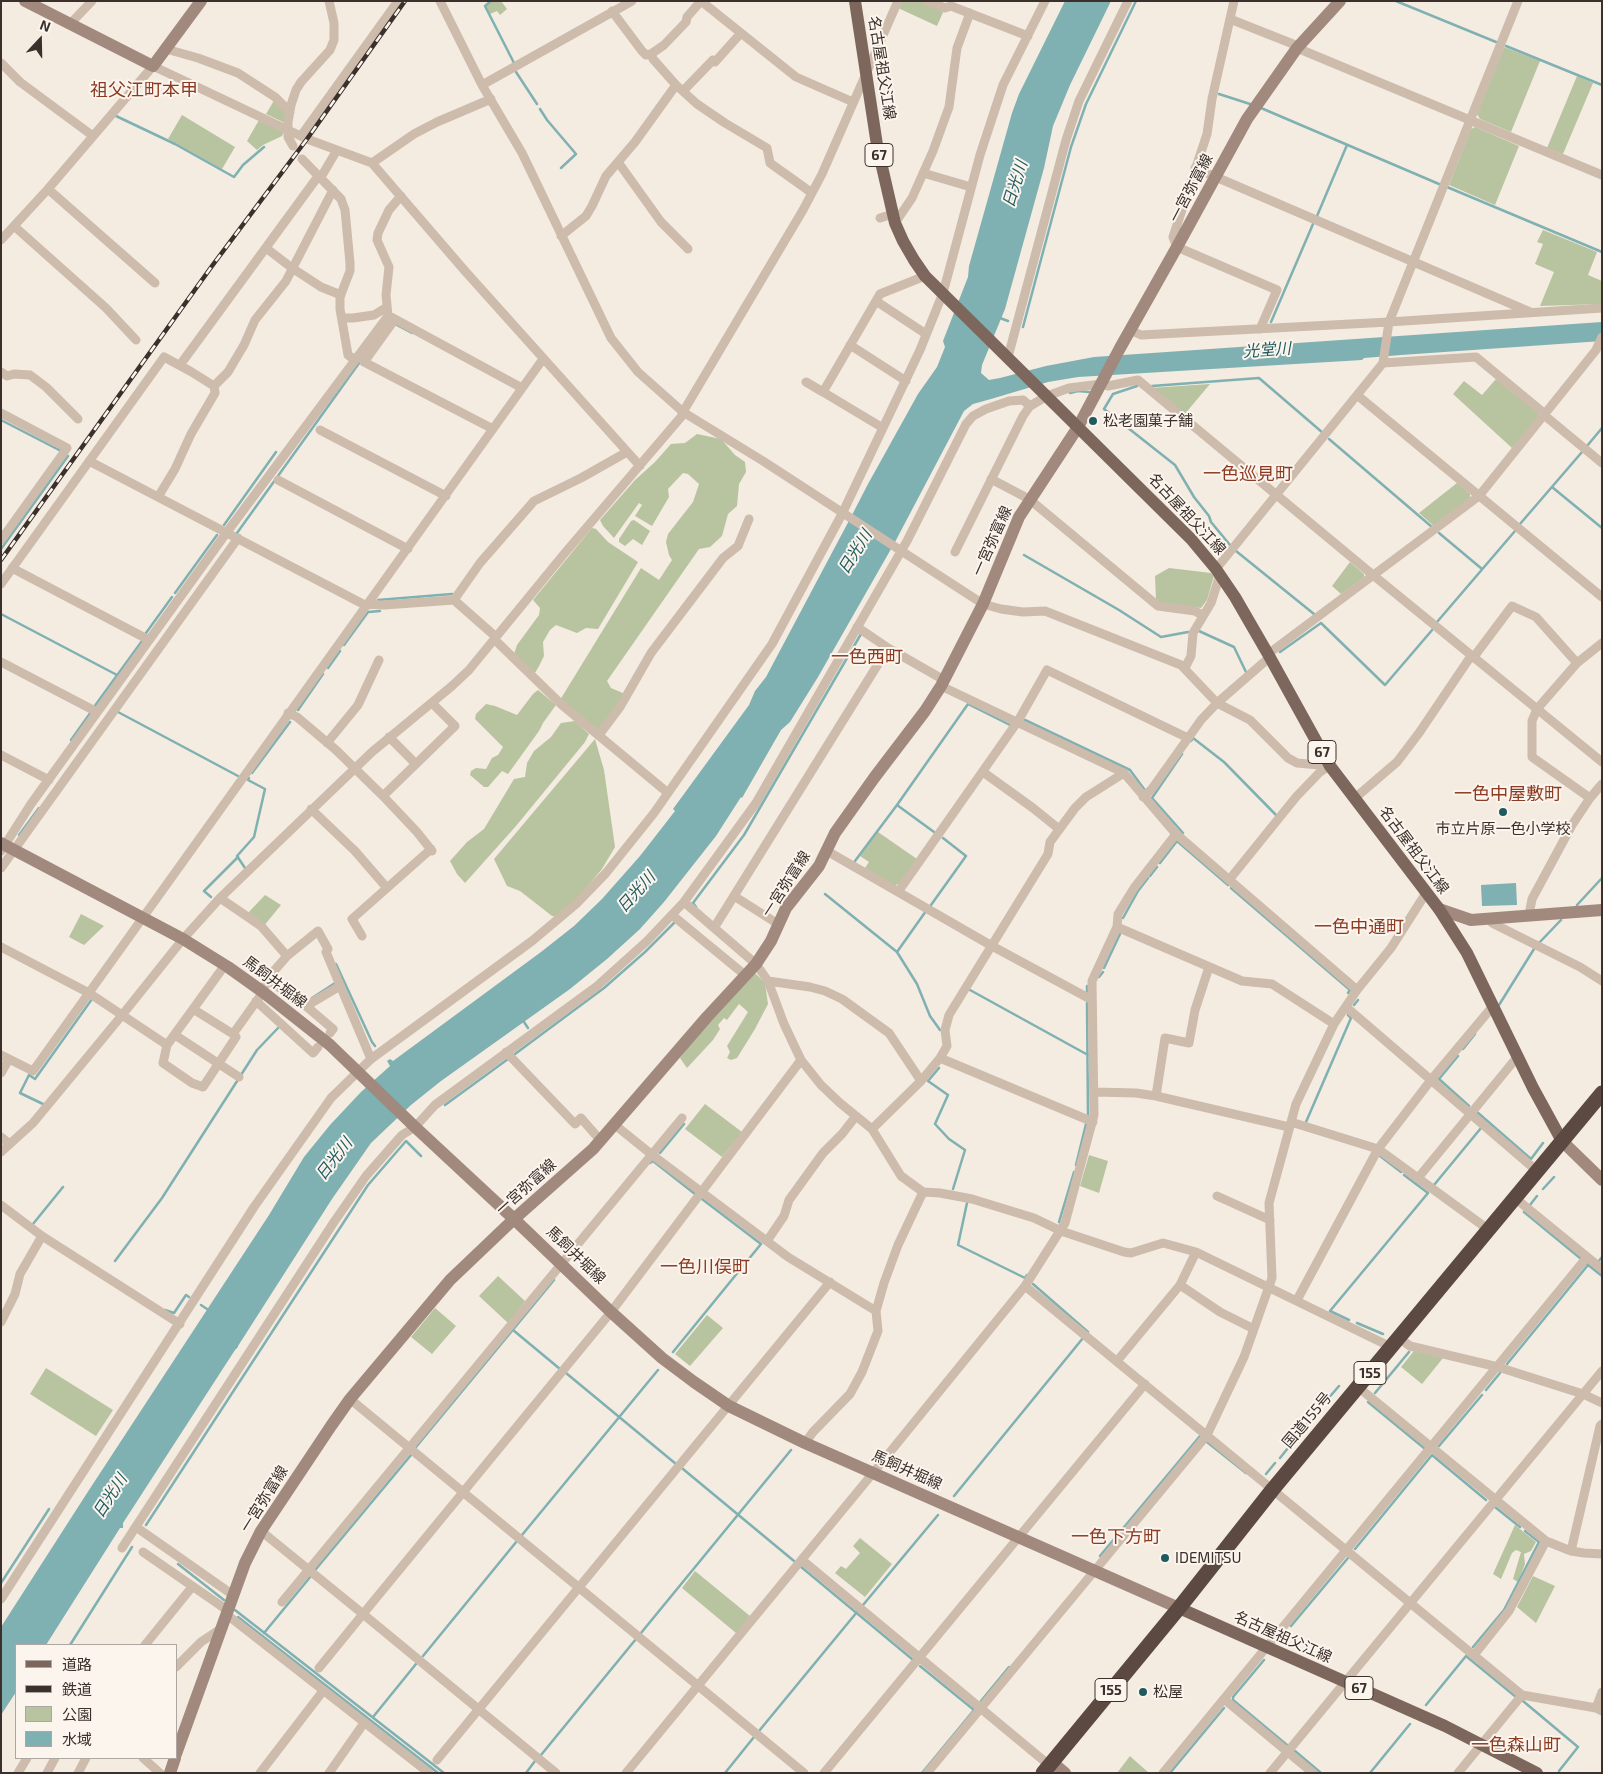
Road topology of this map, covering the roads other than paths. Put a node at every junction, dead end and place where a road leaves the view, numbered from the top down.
1 (25, 1) edge
2 (92, 1) edge
3 (201, 1) edge
4 (329, 1) edge
5 (398, 1) edge
6 (440, 1) edge
7 (632, 1) edge
8 (701, 1) edge
9 (855, 1) edge
10 (898, 1) edge
11 (927, 1) edge
12 (1045, 1) edge
13 (1128, 1) edge
14 (1234, 1) edge
15 (1340, 1) edge
16 (1518, 1) edge
17 (953, 4) edge
18 (612, 11) junction
19 (970, 13) junction
20 (1230, 19) junction
21 (70, 24) junction
22 (741, 33) junction
23 (1028, 36) junction
24 (1298, 47) junction
25 (166, 49) junction
26 (651, 54) junction
27 (1, 63) edge
28 (153, 66) junction
29 (866, 72) junction
30 (482, 85) junction
31 (680, 88) junction
32 (491, 99) junction
33 (853, 102) junction
34 (290, 112) junction
35 (1470, 120) junction
36 (288, 130) junction
37 (93, 136) junction
38 (301, 136) junction
39 (292, 146) dead end
40 (336, 150) junction
41 (302, 158) dead end
42 (618, 162) junction
43 (372, 163) junction
44 (1195, 168) junction
45 (923, 173) junction
46 (1602, 175) edge
47 (320, 176) junction
48 (1215, 177) junction
49 (971, 187) junction
50 (48, 189) junction
51 (333, 190) junction
52 (812, 193) junction
53 (401, 196) junction
54 (880, 218) dead end
55 (894, 218) junction
56 (14, 226) junction
57 (561, 236) junction
58 (1, 240) edge
59 (1177, 247) junction
60 (266, 248) junction
61 (688, 249) dead end
62 (1412, 262) junction
63 (292, 268) junction
64 (925, 276) junction
65 (155, 283) dead end
66 (942, 293) junction
67 (341, 295) junction
68 (876, 301) junction
69 (1602, 308) edge
70 (1532, 312) junction
71 (390, 314) junction
72 (342, 318) junction
73 (1389, 326) junction
74 (1260, 329) junction
75 (1130, 330) junction
76 (926, 334) junction
77 (1602, 337) edge
78 (136, 340) dead end
79 (850, 345) junction
80 (1598, 349) edge
81 (543, 359) junction
82 (355, 360) junction
83 (1012, 361) junction
84 (1383, 362) junction
85 (180, 365) junction
86 (1, 372) edge
87 (906, 381) junction
88 (806, 382) dead end
89 (1102, 382) junction
90 (214, 386) junction
91 (522, 388) junction
92 (823, 392) junction
93 (1045, 394) junction
94 (1357, 395) junction
95 (1030, 406) junction
96 (682, 412) junction
97 (1, 414) edge
98 (1545, 414) junction
99 (78, 418) dead end
100 (1078, 427) junction
101 (883, 428) junction
102 (493, 429) junction
103 (320, 430) dead end
104 (627, 452) junction
105 (89, 460) junction
106 (1602, 463) edge
107 (640, 466) junction
108 (991, 479) junction
109 (278, 480) dead end
110 (1276, 494) junction
111 (446, 496) junction
112 (1479, 496) junction
113 (158, 497) junction
114 (1029, 499) junction
115 (844, 515) junction
116 (749, 518) dead end
117 (227, 532) junction
118 (238, 538) junction
119 (1, 540) edge
120 (408, 549) junction
121 (900, 550) junction
122 (955, 552) dead end
123 (12, 568) junction
124 (1218, 572) junction
125 (1373, 575) junction
126 (1, 584) edge
127 (1602, 597) edge
128 (454, 600) junction
129 (368, 604) junction
130 (983, 604) junction
131 (1202, 615) junction
132 (857, 627) junction
133 (495, 638) junction
134 (149, 640) junction
135 (1602, 642) edge
136 (888, 648) junction
137 (1269, 655) junction
138 (1472, 657) junction
139 (379, 660) dead end
140 (1, 662) edge
141 (1577, 663) junction
142 (1185, 668) junction
143 (942, 683) junction
144 (432, 703) junction
145 (1217, 703) junction
146 (1537, 709) junction
147 (97, 712) junction
148 (288, 713) junction
149 (1018, 721) junction
150 (599, 735) junction
151 (390, 738) junction
152 (1188, 738) junction
153 (327, 743) junction
154 (1, 755) edge
155 (1602, 762) edge
156 (416, 764) junction
157 (1330, 766) junction
158 (354, 768) junction
159 (983, 772) junction
160 (1124, 773) junction
161 (49, 780) junction
162 (1602, 784) edge
163 (668, 793) junction
164 (383, 796) junction
165 (1143, 797) junction
166 (1355, 798) junction
167 (1590, 798) junction
168 (311, 809) junction
169 (1059, 829) junction
170 (1176, 834) junction
171 (5, 847) edge
172 (827, 851) junction
173 (1, 868) edge
174 (1229, 880) junction
175 (387, 888) junction
176 (898, 892) junction
177 (1426, 893) junction
178 (734, 896) junction
179 (220, 898) junction
180 (684, 902) junction
181 (1439, 909) junction
182 (1602, 910) edge
183 (672, 915) junction
184 (1529, 915) junction
185 (144, 918) junction
186 (1491, 919) junction
187 (778, 924) junction
188 (1117, 927) junction
189 (714, 928) junction
190 (362, 936) dead end
191 (183, 939) junction
192 (1, 946) edge
193 (992, 946) junction
194 (287, 956) junction
195 (756, 964) junction
196 (225, 965) junction
197 (1208, 967) junction
198 (745, 975) junction
199 (267, 979) junction
200 (768, 980) junction
201 (1602, 981) edge
202 (340, 986) junction
203 (1357, 990) junction
204 (89, 993) junction
205 (259, 996) junction
206 (1092, 1000) junction
207 (306, 1006) junction
208 (1493, 1006) junction
209 (1346, 1007) junction
210 (193, 1009) junction
211 (123, 1014) junction
212 (1334, 1024) junction
213 (330, 1033) dead end
214 (233, 1034) junction
215 (176, 1035) junction
216 (167, 1045) junction
217 (318, 1048) dead end
218 (506, 1052) junction
219 (1518, 1056) junction
220 (5, 1057) edge
221 (940, 1058) junction
222 (371, 1059) junction
223 (802, 1060) junction
224 (219, 1063) junction
225 (1, 1073) edge
226 (360, 1073) junction
227 (239, 1077) dead end
228 (1431, 1080) junction
229 (921, 1081) junction
230 (1094, 1092) junction
231 (1602, 1093) edge
232 (1156, 1096) junction
233 (1470, 1114) junction
234 (856, 1116) junction
235 (682, 1118) dead end
236 (1092, 1122) junction
237 (1290, 1124) junction
238 (615, 1125) junction
239 (413, 1126) junction
240 (872, 1128) junction
241 (1, 1137) edge
242 (601, 1141) junction
243 (1562, 1141) junction
244 (10, 1144) junction
245 (1378, 1149) junction
246 (1, 1152) edge
247 (652, 1154) junction
248 (1537, 1172) junction
249 (1418, 1178) junction
250 (1602, 1180) edge
251 (702, 1192) junction
252 (923, 1192) junction
253 (1217, 1196) dead end
254 (1515, 1198) junction
255 (1, 1205) edge
256 (514, 1219) junction
257 (1270, 1220) junction
258 (1488, 1230) junction
259 (1061, 1231) junction
260 (42, 1236) junction
261 (767, 1241) junction
262 (1196, 1252) junction
263 (1588, 1257) junction
264 (561, 1263) junction
265 (1602, 1269) edge
266 (830, 1282) junction
267 (1180, 1285) junction
268 (1025, 1286) junction
269 (1269, 1286) junction
270 (1297, 1300) junction
271 (876, 1310) junction
272 (611, 1312) junction
273 (1, 1322) edge
274 (180, 1324) junction
275 (1254, 1329) junction
276 (1395, 1343) junction
277 (1117, 1361) junction
278 (1498, 1367) junction
279 (1602, 1371) edge
280 (1145, 1384) junction
281 (1358, 1387) junction
282 (1582, 1394) junction
283 (350, 1399) junction
284 (1602, 1404) edge
285 (729, 1406) junction
286 (1602, 1424) edge
287 (1207, 1435) junction
288 (805, 1443) junction
289 (409, 1448) junction
290 (1432, 1448) junction
291 (873, 1473) junction
292 (1273, 1489) junction
293 (464, 1492) junction
294 (1495, 1500) junction
295 (136, 1527) junction
296 (262, 1531) junction
297 (1019, 1537) junction
298 (1546, 1541) junction
299 (122, 1548) dead end
300 (1347, 1550) junction
301 (1571, 1550) junction
302 (142, 1552) dead end
303 (1602, 1554) edge
304 (802, 1560) junction
305 (308, 1570) junction
306 (1094, 1571) junction
307 (192, 1586) junction
308 (580, 1588) junction
309 (233, 1594) junction
310 (1, 1599) edge
311 (282, 1602) dead end
312 (1410, 1603) junction
313 (1179, 1608) junction
314 (226, 1612) junction
315 (363, 1614) junction
316 (219, 1630) junction
317 (146, 1644) edge
318 (1266, 1647) junction
319 (1474, 1655) junction
320 (920, 1658) junction
321 (178, 1665) edge
322 (319, 1668) dead end
323 (1344, 1682) junction
324 (698, 1685) junction
325 (323, 1691) junction
326 (1602, 1692) edge
327 (1522, 1695) junction
328 (1224, 1699) junction
329 (981, 1708) junction
330 (1599, 1709) edge
331 (479, 1710) junction
332 (364, 1723) junction
333 (1482, 1744) junction
334 (178, 1748) edge
335 (1287, 1752) junction
336 (26, 1759) edge
337 (55, 1759) edge
338 (85, 1759) edge
339 (144, 1759) edge
340 (175, 1759) edge
341 (437, 1760) dead end
342 (1048, 1766) edge
343 (18, 1773) edge
344 (47, 1773) edge
345 (78, 1773) edge
346 (160, 1773) edge
347 (170, 1773) edge
348 (260, 1773) edge
349 (329, 1773) edge
350 (428, 1773) edge
351 (556, 1773) edge
352 (626, 1773) edge
353 (804, 1773) edge
354 (824, 1773) edge
355 (928, 1773) edge
356 (1065, 1773) edge
357 (1163, 1773) edge
358 (1270, 1773) edge
359 (1313, 1773) edge
360 (1458, 1773) edge
361 (1537, 1773) edge

1 - 21 main road
2 - 21 street
3 - 25 main road
4 - 34 street
5 - 38 street
6 - 30 street
7 - 18 street
8 - 22 street
8 - 26 street
9 - 29 main road, 名古屋祖父江線 / 67
10 - 29 street
11 - 17 street
12 - 23 street
13 - 83 street
14 - 20 street
15 - 24 main road, 一宮弥富線
16 - 35 street
17 - 19 street
18 - 26 street
18 - 30 street
19 - 23 street
19 - 45 street
20 - 24 street
20 - 44 street
21 - 28 main road
22 - 31 street
22 - 33 street
23 - 49 street
24 - 35 street
24 - 48 main road, 一宮弥富線
25 - 28 main road
25 - 34 street
26 - 31 street
27 - 37 street
28 - 36 street
28 - 37 street
29 - 33 street
29 - 55 main road, 名古屋祖父江線 / 67
30 - 32 street
31 - 42 street
31 - 52 street
32 - 43 street
32 - 57 street
33 - 52 street
34 - 36 street
35 - 46 street
35 - 62 street
36 - 38 street
36 - 39 street
37 - 50 street
38 - 40 street
40 - 43 street
40 - 47 street
41 - 47 street
42 - 57 street
42 - 61 street
43 - 53 street
44 - 48 street
44 - 59 street
45 - 49 street
45 - 55 street
47 - 51 street
47 - 60 street
48 - 59 main road, 一宮弥富線
48 - 62 street
49 - 66 street
50 - 56 street
50 - 65 street
51 - 63 street
51 - 67 street
52 - 96 street
53 - 71 street
53 - 81 street
54 - 55 street
55 - 64 main road, 名古屋祖父江線 / 67
56 - 58 street
56 - 78 street
57 - 96 street
59 - 74 street
59 - 75 main road, 一宮弥富線
60 - 63 street
60 - 85 street
62 - 70 street
62 - 73 street
63 - 67 street
63 - 90 street
64 - 66 main road, 名古屋祖父江線 / 67
64 - 68 street
66 - 76 street
66 - 83 main road, 名古屋祖父江線 / 67
67 - 72 street
68 - 76 street
68 - 79 street
69 - 70 street
70 - 73 street
71 - 72 street
71 - 82 street
71 - 91 street
71 - 102 street
72 - 82 street
73 - 74 street
73 - 84 street
74 - 75 street
75 - 89 main road, 一宮弥富線
76 - 87 street
77 - 80 street
79 - 87 street
79 - 92 street
80 - 98 street
81 - 91 street
81 - 104 street
82 - 117 street
83 - 93 main road, 名古屋祖父江線 / 67
84 - 94 street
84 - 98 street
85 - 90 street
85 - 105 street
86 - 99 street
87 - 101 street
88 - 92 street
89 - 93 street
89 - 100 main road, 一宮弥富線
89 - 110 street
90 - 113 street
91 - 102 street
92 - 101 street
93 - 95 street
93 - 100 main road, 名古屋祖父江線 / 67
94 - 110 street
94 - 112 street
95 - 108 street
95 - 121 street
96 - 107 street
96 - 115 street
97 - 119 street
98 - 106 street
98 - 112 street
100 - 114 main road, 一宮弥富線
100 - 124 main road, 名古屋祖父江線 / 67
101 - 115 street
102 - 111 street
103 - 111 street
104 - 107 street
104 - 128 street
105 - 113 street
105 - 123 street
107 - 133 street
108 - 114 street
108 - 122 street
109 - 120 street
110 - 124 street
110 - 125 street
111 - 120 street
112 - 125 street
112 - 127 street
113 - 117 street
114 - 130 main road, 一宮弥富線
114 - 131 street
115 - 121 street
115 - 163 street
116 - 150 street
117 - 118 street
117 - 134 street
118 - 129 street
118 - 171 street
120 - 129 street
121 - 130 street
121 - 132 street
123 - 126 street
123 - 134 street
124 - 131 street
124 - 137 main road, 名古屋祖父江線 / 67
125 - 137 street
125 - 138 street
128 - 129 street
128 - 133 street
129 - 148 street
130 - 142 street
130 - 143 main road, 一宮弥富線
131 - 142 street
132 - 136 street
132 - 180 street
133 - 144 street
133 - 150 street
134 - 147 street
135 - 141 street
136 - 143 street
136 - 178 street
137 - 145 street
137 - 157 main road, 名古屋祖父江線 / 67
138 - 141 street
138 - 146 street
138 - 166 street
139 - 153 street
140 - 147 street
141 - 146 street
142 - 145 street
143 - 149 street
143 - 172 main road, 一宮弥富線
144 - 151 street
144 - 156 street
145 - 152 street
145 - 157 street
146 - 155 street
146 - 167 street
147 - 161 street
148 - 153 street
148 - 185 street
149 - 152 street
149 - 159 street
149 - 160 street
150 - 163 street
151 - 156 street
151 - 158 street
152 - 165 street
153 - 158 street
154 - 161 street
156 - 164 street
157 - 166 main road, 名古屋祖父江線 / 67
157 - 174 street
158 - 164 street
158 - 168 street
159 - 169 street
159 - 176 street
160 - 165 street
160 - 169 street
161 - 171 street
162 - 167 street
163 - 222 street
164 - 175 street
165 - 170 street
166 - 177 main road, 名古屋祖父江線 / 67
167 - 184 street
168 - 175 street
168 - 179 street
169 - 193 street
170 - 174 street
170 - 188 street
171 - 173 street
171 - 185 main road, 馬飼井堀線
172 - 176 street
172 - 187 main road, 一宮弥富線
174 - 203 street
175 - 190 street
176 - 193 street
177 - 181 main road, 名古屋祖父江線 / 67
177 - 203 street
178 - 187 street
178 - 189 street
179 - 191 street
179 - 194 street
180 - 183 street
180 - 189 street
181 - 186 main road
181 - 208 main road, 名古屋祖父江線 / 67
182 - 184 main road
183 - 198 street
183 - 218 street
184 - 186 main road
185 - 191 main road, 馬飼井堀線
185 - 204 street
186 - 201 street
187 - 195 main road, 一宮弥富線
188 - 197 street
188 - 206 street
189 - 195 street
191 - 196 main road, 馬飼井堀線
191 - 211 street
192 - 204 street
193 - 206 street
193 - 221 street
194 - 199 street
194 - 202 street
195 - 198 main road, 一宮弥富線
195 - 200 street
196 - 205 main road, 馬飼井堀線
196 - 210 street
197 - 212 street
197 - 232 street
198 - 238 main road, 一宮弥富線
199 - 205 street
199 - 207 street
200 - 223 street
200 - 229 street
202 - 207 street
202 - 222 street
203 - 209 street
204 - 211 street
204 - 220 street
205 - 214 street
205 - 217 street
205 - 226 main road, 馬飼井堀線
206 - 230 street
207 - 213 street
208 - 219 main road, 名古屋祖父江線 / 67
208 - 228 street
209 - 212 street
209 - 228 street
210 - 214 street
210 - 215 street
211 - 216 street
211 - 244 street
212 - 237 street
214 - 224 street
215 - 216 street
215 - 224 street
216 - 224 street
218 - 239 street
218 - 242 street
219 - 233 street
219 - 243 main road, 名古屋祖父江線 / 67
220 - 225 street
221 - 229 street
221 - 236 street
222 - 226 street
223 - 234 street
223 - 251 street
224 - 227 street
226 - 239 main road, 馬飼井堀線
226 - 274 street
228 - 233 street
228 - 245 street
229 - 240 street
230 - 232 street
230 - 236 street
231 - 243 highway, 国道155号 / 155
232 - 237 street
233 - 248 street
233 - 249 street
234 - 240 street
234 - 261 street
235 - 247 street
236 - 259 street
237 - 245 street
237 - 257 street
238 - 242 main road, 一宮弥富線
238 - 247 street
239 - 256 main road, 馬飼井堀線
239 - 295 street
240 - 252 street
241 - 244 street
242 - 256 main road, 一宮弥富線
243 - 248 highway, 国道155号 / 155
243 - 250 main road
244 - 246 street
245 - 249 street
245 - 270 street
247 - 251 street
247 - 264 street
248 - 254 highway, 国道155号 / 155
249 - 258 street
251 - 261 street
251 - 272 street
252 - 259 street
252 - 271 street
253 - 257 street
254 - 258 highway, 国道155号 / 155
254 - 263 street
255 - 260 street
256 - 264 main road, 馬飼井堀線
256 - 283 main road, 一宮弥富線
257 - 269 street
258 - 276 highway, 国道155号 / 155
259 - 262 street
259 - 268 street
260 - 273 street
260 - 274 street
261 - 266 street
262 - 267 street
262 - 269 street
263 - 265 street
263 - 278 street
264 - 272 main road, 馬飼井堀線
264 - 289 street
266 - 271 street
266 - 285 street
267 - 275 street
267 - 277 street
268 - 277 street
268 - 291 street
269 - 270 street
269 - 275 street
270 - 276 street
271 - 288 street
272 - 285 main road, 馬飼井堀線
272 - 293 street
274 - 310 street
275 - 287 street
276 - 278 street
276 - 281 highway, 国道155号 / 155
277 - 280 street
278 - 282 street
278 - 290 street
279 - 282 street
280 - 287 street
280 - 297 street
281 - 290 street
281 - 292 highway, 国道155号 / 155
282 - 284 street
282 - 294 street
283 - 289 street
283 - 296 main road, 一宮弥富線
285 - 288 main road, 馬飼井堀線
285 - 308 street
286 - 301 street
287 - 292 street
287 - 306 street
288 - 291 main road, 馬飼井堀線
289 - 293 street
289 - 305 street
290 - 294 street
290 - 300 street
291 - 297 main road, 馬飼井堀線
291 - 304 street
292 - 300 street
292 - 313 highway, 国道155号 / 155
293 - 308 street
293 - 315 street
294 - 298 street
294 - 312 street
295 - 299 street
295 - 309 street
296 - 305 street
296 - 309 main road, 一宮弥富線
297 - 306 main road, 馬飼井堀線
297 - 320 street
298 - 301 street
298 - 319 street
300 - 312 street
300 - 318 street
301 - 303 street
302 - 307 street
304 - 320 street
304 - 324 street
305 - 311 street
305 - 315 street
306 - 313 main road, 馬飼井堀線
306 - 329 street
307 - 314 street
307 - 317 street
308 - 324 street
308 - 331 street
309 - 314 main road, 一宮弥富線
312 - 319 street
312 - 323 street
313 - 318 main road, 名古屋祖父江線 / 67
313 - 342 highway, 国道155号 / 155
314 - 316 main road, 一宮弥富線
314 - 325 street
315 - 322 street
315 - 331 street
316 - 321 street
316 - 334 main road, 一宮弥富線
318 - 323 main road, 名古屋祖父江線 / 67
318 - 328 street
319 - 327 street
320 - 329 street
320 - 354 street
323 - 333 main road, 名古屋祖父江線 / 67
323 - 335 street
324 - 352 street
324 - 353 street
325 - 332 street
325 - 348 street
326 - 330 street
327 - 330 street
327 - 333 street
328 - 335 street
328 - 357 street
329 - 342 street
329 - 355 street
331 - 341 street
331 - 351 street
332 - 349 street
332 - 350 street
333 - 360 street
333 - 361 main road, 名古屋祖父江線 / 67
335 - 358 street
335 - 359 street
336 - 343 street
337 - 344 street
338 - 345 street
339 - 346 street
340 - 347 main road
342 - 356 main road

